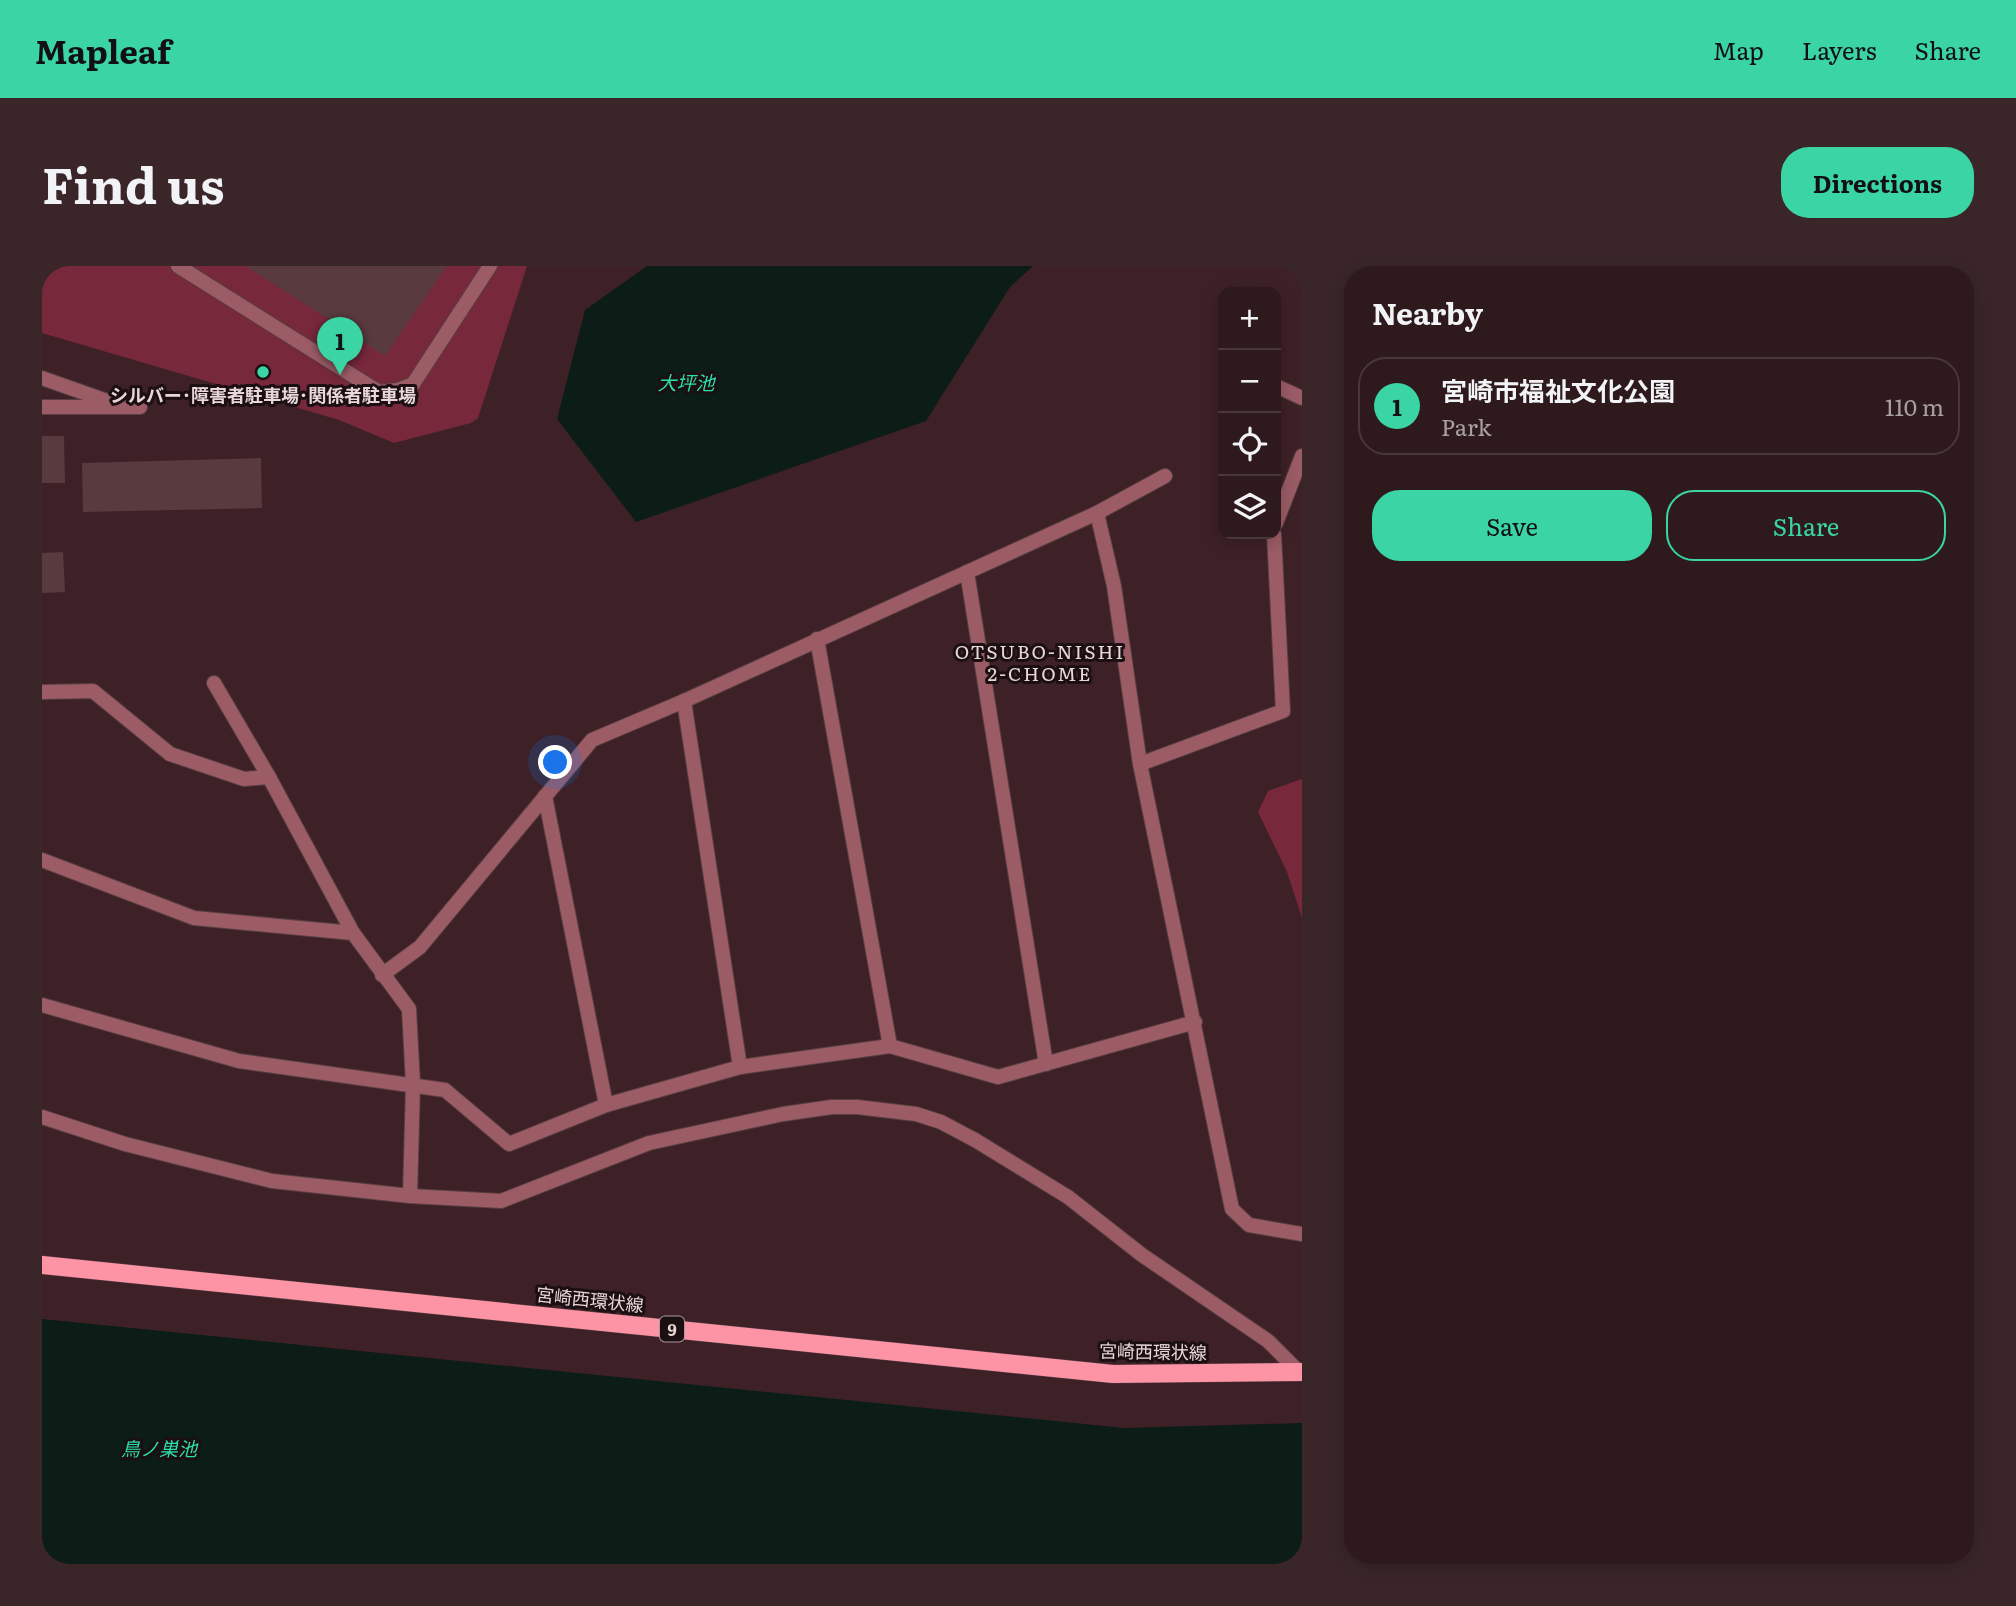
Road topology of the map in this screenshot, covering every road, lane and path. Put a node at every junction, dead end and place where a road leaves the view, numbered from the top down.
1 (178, 266) edge
2 (490, 266) edge
3 (42, 378) edge
4 (1281, 388) edge
5 (1302, 398) edge
6 (42, 407) edge
7 (123, 407) junction
8 (140, 407) dead end
9 (1302, 456) edge
10 (1165, 476) dead end
11 (1281, 510) edge
12 (1097, 513) junction
13 (1274, 539) edge
14 (967, 572) junction
15 (817, 639) junction
16 (214, 683) dead end
17 (42, 692) edge
18 (684, 701) junction
19 (1140, 764) junction
20 (269, 777) junction
21 (545, 796) junction
22 (42, 860) edge
23 (353, 933) junction
24 (382, 975) junction
25 (42, 1005) edge
26 (1195, 1022) junction
27 (890, 1046) junction
28 (1046, 1064) junction
29 (740, 1068) junction
30 (413, 1084) junction
31 (606, 1105) junction
32 (42, 1118) edge
33 (410, 1196) junction
34 (1302, 1234) edge
35 (42, 1265) edge
36 (1300, 1372) edge

1 - 2 street
3 - 7 street
4 - 5 street
6 - 7 street
7 - 8 street
9 - 11 street
10 - 12 street
12 - 14 street
12 - 19 street
13 - 19 street
14 - 15 street
14 - 28 street
15 - 18 street
15 - 27 street
16 - 20 street
17 - 20 street
18 - 21 street
18 - 29 street
19 - 26 street
20 - 23 street
21 - 24 street
21 - 31 street
22 - 23 street
23 - 24 street
24 - 30 street
25 - 30 street
26 - 28 street
26 - 34 street
27 - 28 street
27 - 29 street
29 - 31 street
30 - 31 street
30 - 33 street
32 - 33 street
33 - 36 street
35 - 36 main road, 宮崎西環状線 / 9

